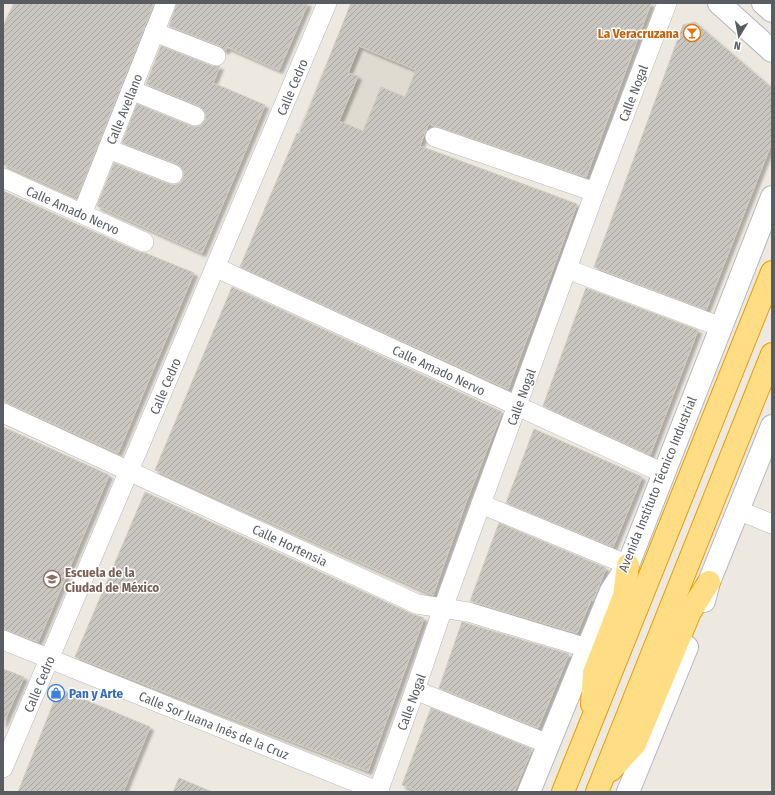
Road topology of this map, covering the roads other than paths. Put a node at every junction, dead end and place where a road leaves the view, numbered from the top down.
1 (166, 3) edge
2 (327, 3) edge
3 (667, 3) edge
4 (719, 3) edge
5 (763, 3) edge
6 (772, 11) edge
7 (154, 32) junction
8 (772, 51) edge
9 (216, 56) dead end
10 (131, 90) junction
11 (195, 116) dead end
12 (435, 137) dead end
13 (108, 149) junction
14 (173, 174) dead end
15 (3, 178) edge
16 (594, 192) junction
17 (772, 197) edge
18 (82, 214) junction
19 (766, 232) edge
20 (144, 242) dead end
21 (216, 267) junction
22 (567, 269) junction
23 (772, 272) edge
24 (721, 327) junction
25 (772, 354) edge
26 (517, 406) junction
27 (3, 413) edge
28 (772, 426) edge
29 (129, 470) junction
30 (663, 473) junction
31 (481, 504) junction
32 (738, 510) junction
33 (772, 524) edge
34 (628, 565) junction
35 (709, 582) junction
36 (443, 608) junction
37 (3, 640) edge
38 (587, 648) junction
39 (50, 658) junction
40 (415, 690) junction
41 (591, 722) junction
42 (548, 744) junction
43 (3, 768) edge
44 (600, 785) edge
45 (379, 792) edge
46 (529, 792) edge
47 (563, 792) edge
48 (628, 792) edge

1 - 7 street, Calle Avellano
2 - 21 street, Calle Cedro
3 - 16 street, Calle Nogal
4 - 8 main road
5 - 6 main road
7 - 9 street
7 - 10 street, Calle Avellano
10 - 11 street
10 - 13 street, Calle Avellano
12 - 16 street
13 - 14 street
13 - 18 street, Calle Avellano
15 - 18 street, Calle Amado Nervo
16 - 22 street, Calle Nogal
17 - 19 main road, Avenida Instituto Técnico Industrial
18 - 20 street, Calle Amado Nervo
19 - 24 main road, Avenida Instituto Técnico Industrial
21 - 26 street, Calle Amado Nervo
21 - 29 street, Calle Cedro
22 - 24 street
22 - 26 street, Calle Nogal
23 - 41 highway
24 - 30 main road, Avenida Instituto Técnico Industrial
25 - 44 highway
26 - 30 street, Calle Amado Nervo
26 - 31 street, Calle Nogal
27 - 29 street, Calle Hortensia
28 - 32 main road
29 - 36 street, Calle Hortensia
29 - 39 street, Calle Cedro
30 - 34 main road, Avenida Instituto Técnico Industrial
31 - 34 street
31 - 36 street, Calle Nogal
32 - 33 street
32 - 35 main road
34 - 38 main road, Avenida Instituto Técnico Industrial
34 - 41 highway
35 - 44 highway
35 - 48 main road
36 - 38 street, Calle Hortensia
36 - 40 street, Calle Nogal
37 - 39 street, Calle Sor Juana Inés de la Cruz
38 - 42 main road, Avenida Instituto Técnico Industrial
39 - 43 street, Calle Cedro
39 - 45 street, Calle Sor Juana Inés de la Cruz
40 - 42 street
40 - 45 street, Calle Nogal
41 - 47 highway
42 - 46 main road, Avenida Instituto Técnico Industrial

